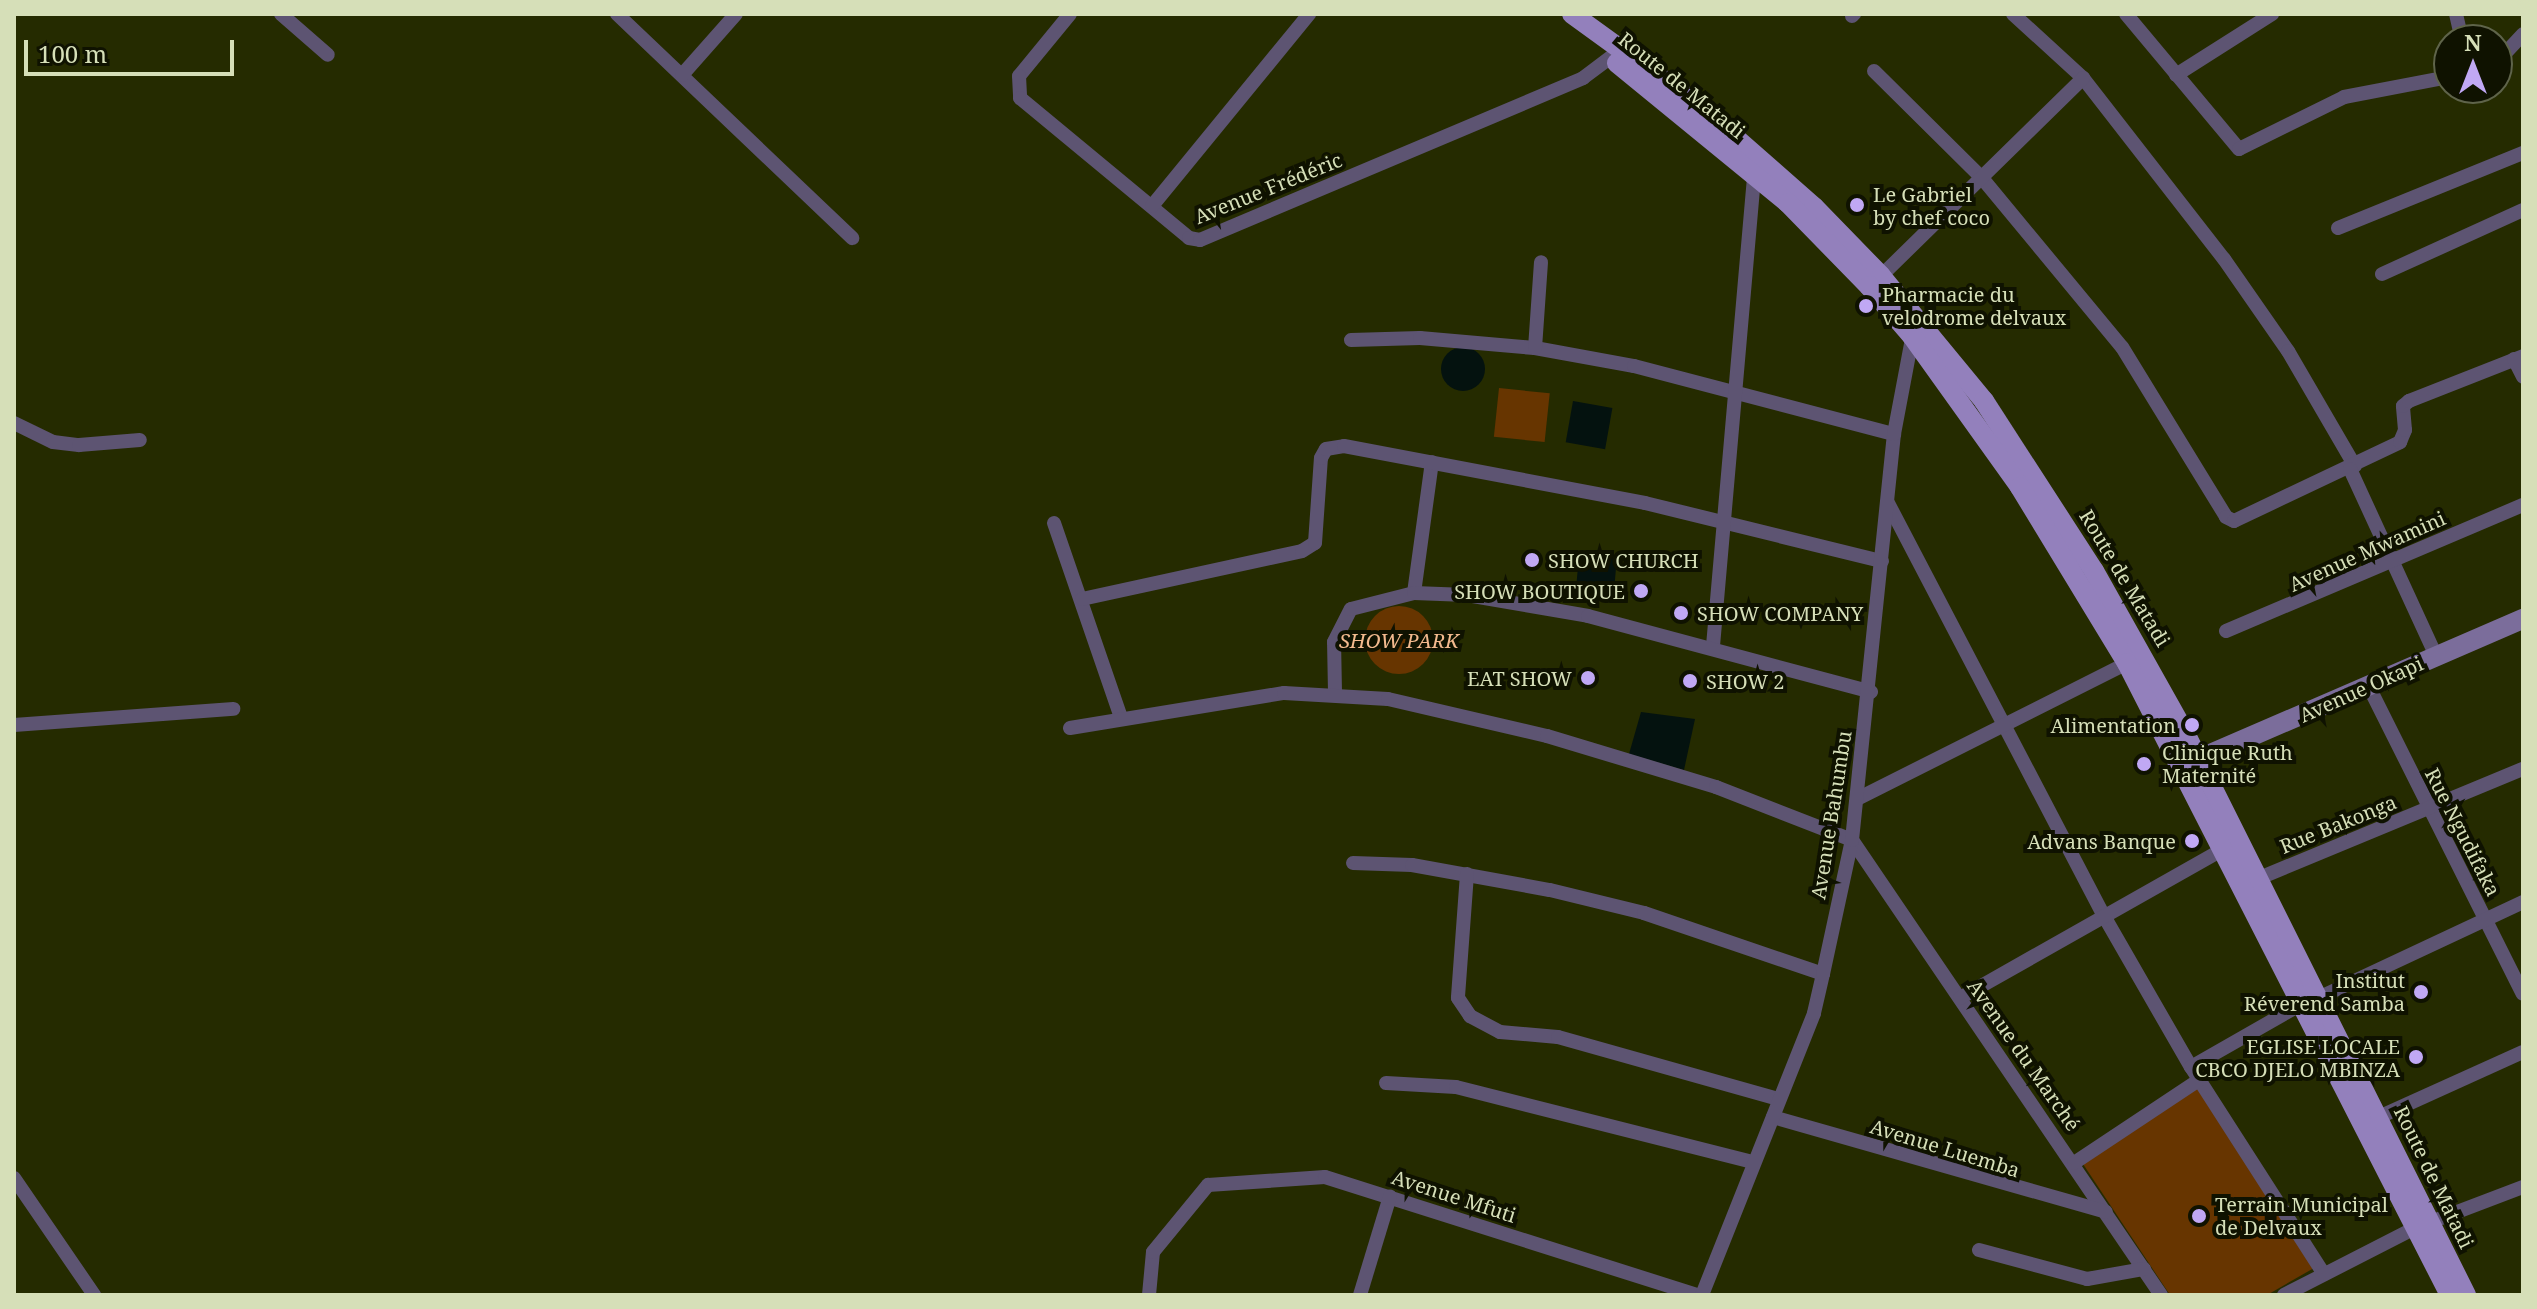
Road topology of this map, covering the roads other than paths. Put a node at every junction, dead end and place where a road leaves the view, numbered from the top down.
1 (281, 14) edge
2 (617, 14) edge
3 (736, 14) edge
4 (1070, 14) edge
5 (1309, 14) edge
6 (1554, 14) edge
7 (1572, 14) edge
8 (2013, 14) edge
9 (2126, 14) edge
10 (2272, 14) edge
11 (328, 55) dead end
12 (1610, 58) junction
13 (1874, 71) dead end
14 (682, 75) junction
15 (2176, 75) junction
16 (2083, 78) junction
17 (2433, 80) edge
18 (1733, 146) junction
19 (2523, 153) edge
20 (1754, 174) junction
21 (1982, 178) junction
22 (1152, 206) junction
23 (2523, 210) edge
24 (2338, 228) dead end
25 (852, 238) dead end
26 (1541, 262) dead end
27 (2382, 274) dead end
28 (1881, 276) junction
29 (1916, 329) junction
30 (1351, 340) dead end
31 (1535, 348) junction
32 (2519, 358) edge
33 (2523, 377) edge
34 (1733, 395) junction
35 (14, 423) edge
36 (1894, 434) junction
37 (140, 440) dead end
38 (1432, 462) junction
39 (2353, 468) junction
40 (1888, 503) junction
41 (2523, 505) edge
42 (2048, 515) junction
43 (1726, 522) junction
44 (1054, 523) dead end
45 (1882, 561) junction
46 (2395, 561) junction
47 (1414, 593) junction
48 (1082, 599) junction
49 (2523, 619) edge
50 (2226, 631) dead end
51 (1713, 646) junction
52 (2436, 656) junction
53 (2127, 663) junction
54 (2369, 687) junction
55 (1335, 692) junction
56 (1871, 692) junction
57 (233, 709) dead end
58 (1121, 718) junction
59 (14, 725) edge
60 (2006, 727) junction
61 (1070, 728) dead end
62 (2190, 763) junction
63 (2523, 769) edge
64 (1857, 799) junction
65 (2428, 809) junction
66 (1852, 840) junction
67 (2225, 848) junction
68 (1353, 863) dead end
69 (1467, 874) junction
70 (2257, 879) junction
71 (2523, 902) edge
72 (2104, 916) junction
73 (2484, 918) junction
74 (1823, 974) junction
75 (2523, 994) edge
76 (1960, 998) junction
77 (2310, 1001) junction
78 (2523, 1052) edge
79 (2195, 1073) junction
80 (1386, 1083) dead end
81 (2356, 1088) junction
82 (1778, 1099) junction
83 (1773, 1117) junction
84 (2379, 1117) junction
85 (1753, 1162) junction
86 (2074, 1163) junction
87 (14, 1178) edge
88 (2523, 1187) edge
89 (1390, 1196) junction
90 (2106, 1212) junction
91 (2423, 1226) junction
92 (1979, 1250) dead end
93 (2144, 1269) junction
94 (2324, 1274) junction
95 (2291, 1293) edge
96 (94, 1295) edge
97 (1149, 1295) edge
98 (1360, 1295) edge
99 (1699, 1295) edge
100 (2161, 1295) edge
101 (2450, 1295) edge
102 (2466, 1295) edge

1 - 11 street
2 - 14 street
3 - 14 street
4 - 22 street, Avenue Frédéric
5 - 22 street
6 - 12 main road, Route de Matadi
7 - 18 main road, Route de Matadi
8 - 16 street
9 - 15 street
10 - 15 street
12 - 18 main road, Route de Matadi
12 - 22 street, Avenue Frédéric
13 - 21 street
14 - 25 street
15 - 17 street
16 - 21 street
16 - 39 street
18 - 20 main road, Route de Matadi
18 - 28 main road, Route de Matadi
19 - 24 street
20 - 29 main road, Route de Matadi
20 - 34 street
21 - 28 street
21 - 39 street
23 - 27 street
26 - 31 street
28 - 29 main road, Route de Matadi
29 - 36 street, Avenue Bahumbu
29 - 42 main road, Route de Matadi
30 - 31 street
31 - 34 street
32 - 33 street
32 - 39 street
34 - 36 street
34 - 43 street
35 - 37 street
36 - 40 street, Avenue Bahumbu
38 - 43 street
38 - 47 street
38 - 48 street
39 - 46 street
40 - 45 street, Avenue Bahumbu
40 - 60 street
41 - 46 street, Avenue Mwamini
42 - 53 main road, Route de Matadi
42 - 62 main road, Route de Matadi
43 - 45 street
43 - 51 street
44 - 48 street
45 - 56 street, Avenue Bahumbu
46 - 50 street, Avenue Mwamini
46 - 52 street
47 - 51 street
47 - 55 street
48 - 58 street
49 - 52 street, Avenue Okapi
51 - 56 street
52 - 54 street, Avenue Okapi
53 - 60 street
53 - 62 main road, Route de Matadi
54 - 62 street, Avenue Okapi
54 - 65 street, Rue Ngudifaka
55 - 58 street
55 - 66 street
56 - 64 street, Avenue Bahumbu
57 - 59 street
58 - 61 street
60 - 64 street
60 - 72 street
62 - 67 main road, Route de Matadi
62 - 70 main road, Route de Matadi
63 - 65 street, Rue Bakonga
64 - 66 street, Avenue Bahumbu
65 - 70 street, Rue Bakonga
65 - 73 street, Rue Ngudifaka
66 - 74 street, Avenue Bahumbu
66 - 76 street, Avenue du Marché
67 - 72 street
67 - 77 main road, Route de Matadi
68 - 69 street
69 - 74 street
69 - 82 street
70 - 77 main road, Route de Matadi
71 - 73 street
72 - 76 street
72 - 79 street
73 - 75 street, Rue Ngudifaka
73 - 77 street
74 - 82 street, Avenue Bahumbu
76 - 86 street, Avenue du Marché
77 - 79 street
77 - 81 main road, Route de Matadi
78 - 84 street
79 - 86 street
79 - 94 street
80 - 85 street
81 - 84 main road, Route de Matadi
81 - 91 main road, Route de Matadi
82 - 83 street, Avenue Bahumbu
83 - 85 street, Avenue Bahumbu
83 - 90 street, Avenue Luemba
84 - 91 main road, Route de Matadi
85 - 99 street, Avenue Bahumbu
86 - 90 street, Avenue du Marché
87 - 96 street
88 - 91 street
89 - 97 street, Avenue Mfuti
89 - 98 street
89 - 99 street, Avenue Mfuti
90 - 93 street, Avenue du Marché
91 - 94 street
91 - 101 main road, Route de Matadi
91 - 102 main road, Route de Matadi
92 - 93 street
93 - 100 street, Avenue du Marché
94 - 95 street

